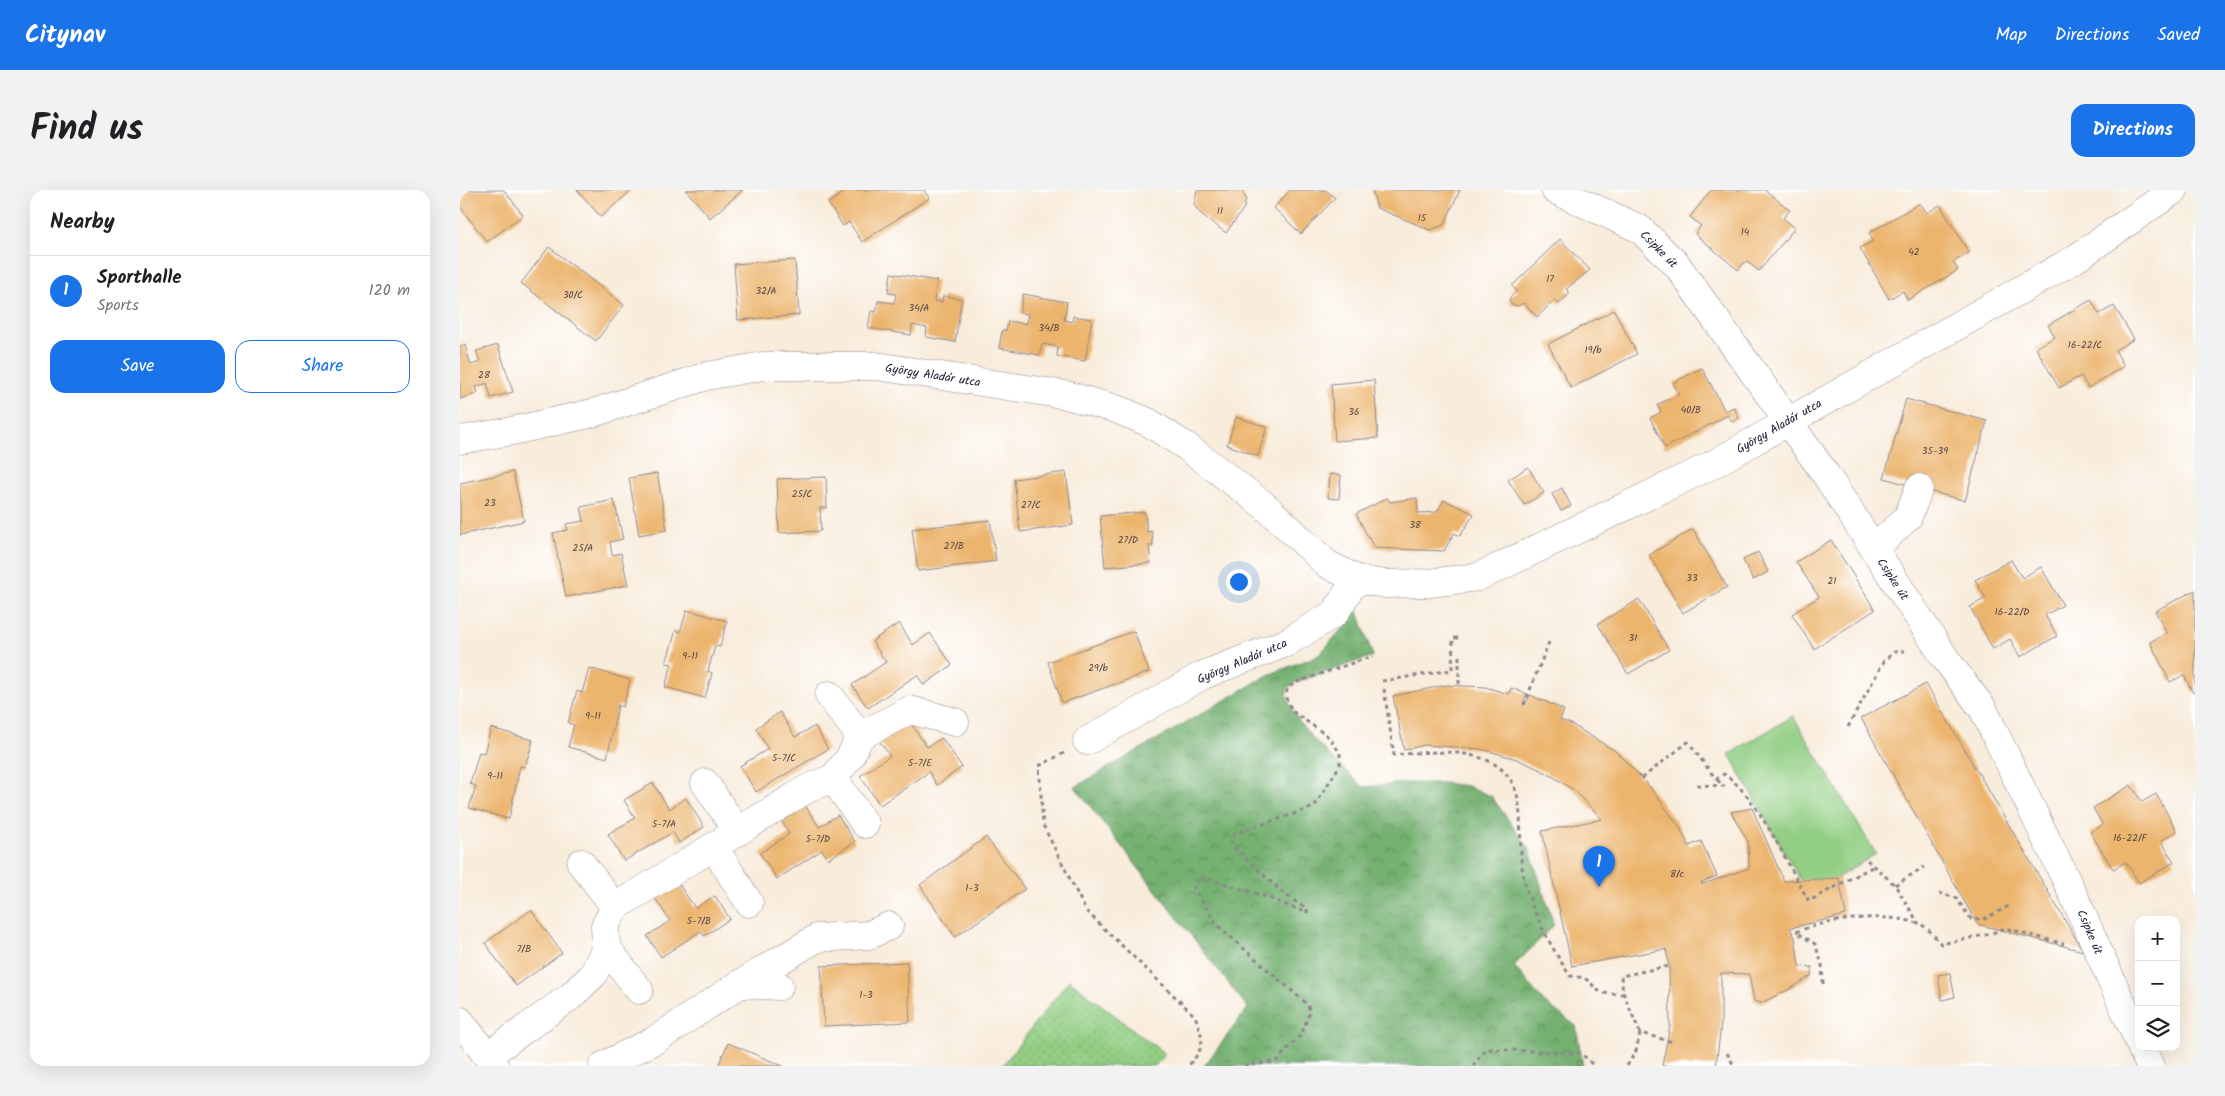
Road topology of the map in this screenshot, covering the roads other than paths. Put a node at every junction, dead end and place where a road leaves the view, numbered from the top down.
1 (1556, 190) edge
2 (2174, 190) edge
3 (1787, 421) junction
4 (460, 440) edge
5 (1919, 488) dead end
6 (1874, 549) junction
7 (1356, 579) junction
8 (829, 695) dead end
9 (955, 722) dead end
10 (860, 736) junction
11 (1087, 741) dead end
12 (833, 778) junction
13 (705, 783) dead end
14 (865, 824) dead end
15 (738, 832) junction
16 (714, 847) junction
17 (581, 863) dead end
18 (749, 903) dead end
19 (616, 907) junction
20 (888, 926) dead end
21 (606, 947) junction
22 (740, 984) junction
23 (778, 986) dead end
24 (639, 990) dead end
25 (460, 1021) edge
26 (2135, 1033) edge
27 (2143, 1051) edge
28 (491, 1061) edge
29 (603, 1066) edge
30 (2150, 1066) edge

1 - 3 street, Csipke út
2 - 3 street, György Aladár utca
3 - 6 street, Csipke út
3 - 7 street, György Aladár utca
4 - 7 street, György Aladár utca
5 - 6 street
6 - 26 street, Csipke út
7 - 11 street, György Aladár utca
8 - 10 street
9 - 10 street
10 - 12 street
12 - 14 street
12 - 15 street
13 - 15 street
15 - 16 street
16 - 18 street
16 - 19 street
17 - 19 street
19 - 21 street
20 - 22 street
21 - 24 street
21 - 28 street
22 - 23 street
22 - 29 street
25 - 28 street
27 - 30 street

